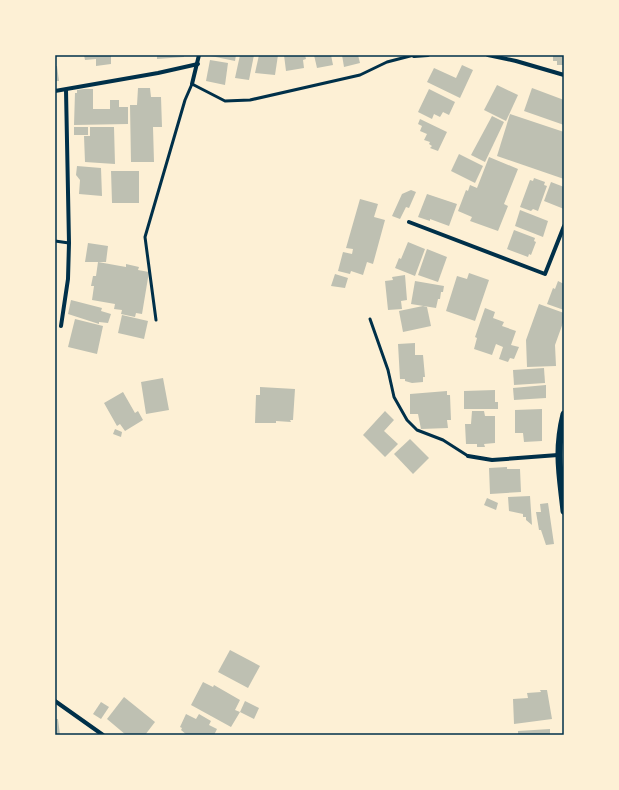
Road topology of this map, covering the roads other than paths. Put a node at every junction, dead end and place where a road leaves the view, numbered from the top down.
1 (199, 55) edge
2 (414, 55) edge
3 (428, 55) edge
4 (488, 55) edge
5 (198, 64) junction
6 (564, 75) edge
7 (192, 84) junction
8 (66, 90) junction
9 (55, 91) edge
10 (409, 222) dead end
11 (564, 226) edge
12 (55, 241) edge
13 (69, 243) junction
14 (370, 319) dead end
15 (156, 320) dead end
16 (61, 326) dead end
17 (564, 414) edge
18 (558, 455) junction
19 (468, 456) joint
20 (564, 511) edge
21 (55, 701) edge
22 (103, 735) edge

1 - 5 street
2 - 3 street
2 - 7 lane
4 - 6 street
5 - 7 street
5 - 8 street
7 - 15 lane
8 - 9 street
8 - 13 street
10 - 11 street
12 - 13 lane
13 - 16 street
14 - 19 lane
17 - 18 street
18 - 19 street
18 - 20 street
21 - 22 street

